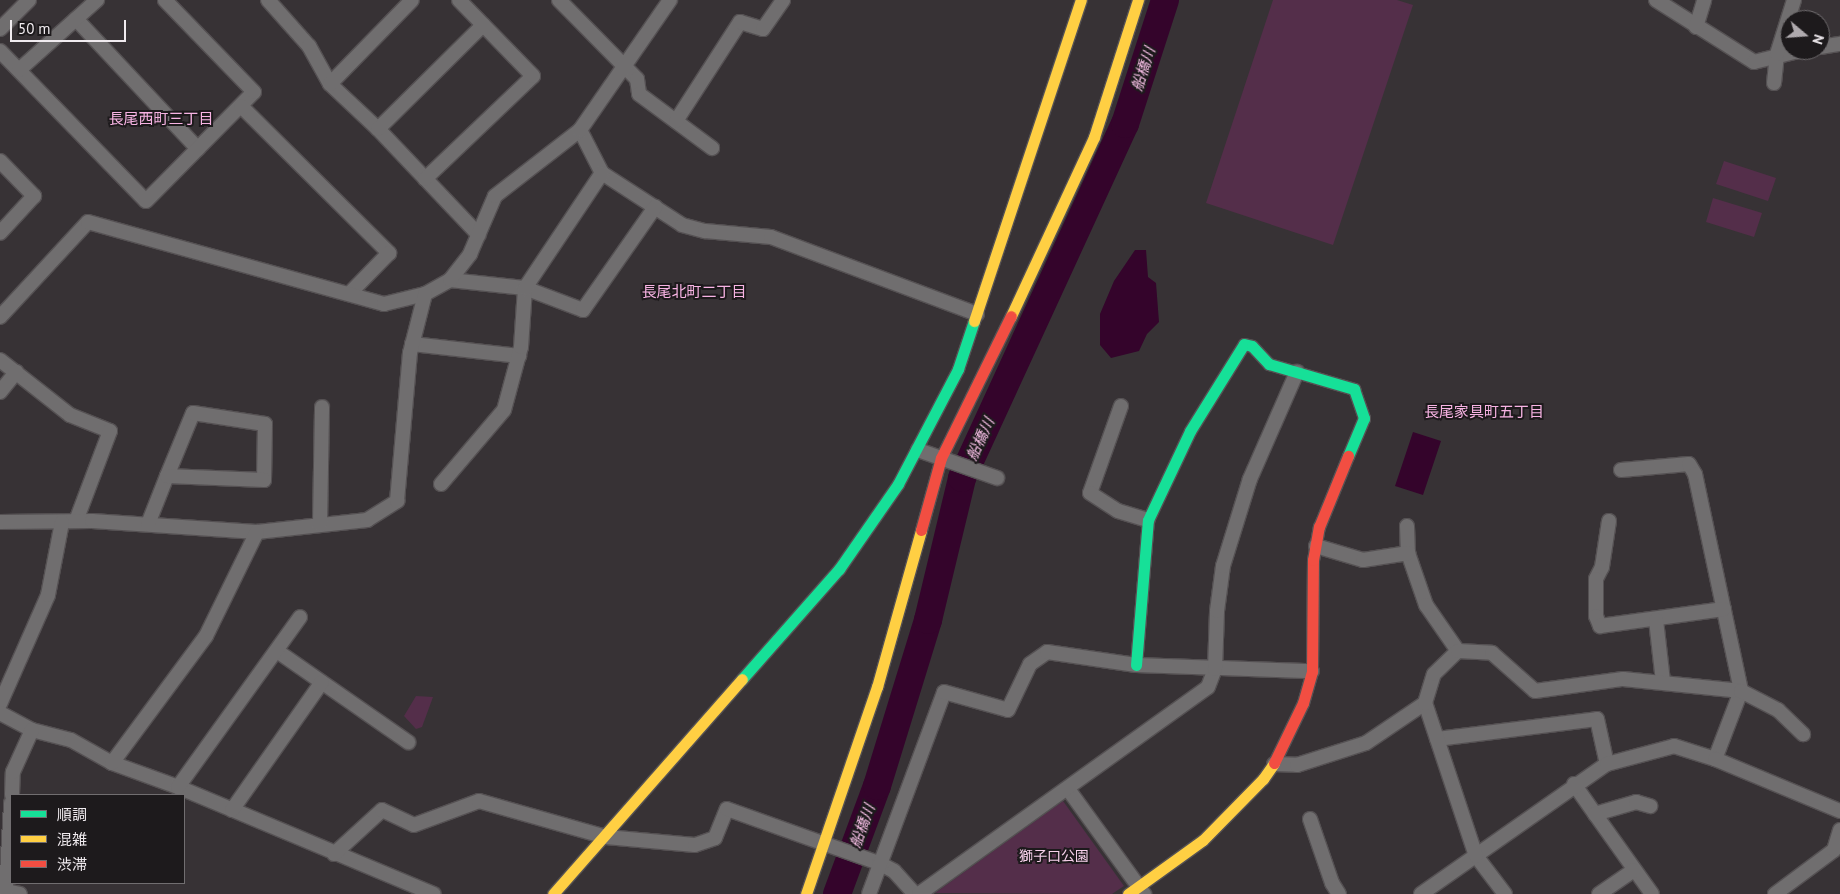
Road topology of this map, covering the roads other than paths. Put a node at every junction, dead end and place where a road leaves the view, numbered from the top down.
1 (29, 0) edge
2 (97, 0) edge
3 (166, 0) edge
4 (269, 0) edge
5 (412, 0) edge
6 (458, 0) edge
7 (559, 0) edge
8 (670, 0) edge
9 (783, 0) edge
10 (1081, 0) edge
11 (1138, 0) edge
12 (1656, 0) edge
13 (1704, 0) edge
14 (1794, 0) edge
15 (76, 19) junction
16 (483, 25) junction
17 (1696, 26) junction
18 (0, 29) edge
19 (0, 51) edge
20 (1777, 54) junction
21 (1780, 54) edge
22 (624, 68) junction
23 (19, 70) junction
24 (1774, 83) dead end
25 (330, 84) junction
26 (241, 106) junction
27 (676, 120) junction
28 (378, 128) junction
29 (580, 130) junction
30 (198, 148) junction
31 (712, 148) dead end
32 (0, 161) edge
33 (602, 173) junction
34 (425, 179) junction
35 (655, 207) junction
36 (0, 233) edge
37 (479, 235) junction
38 (450, 280) junction
39 (525, 288) junction
40 (349, 294) junction
41 (425, 294) junction
42 (978, 314) junction
43 (0, 317) edge
44 (412, 344) junction
45 (519, 356) junction
46 (0, 360) edge
47 (16, 372) junction
48 (1297, 372) junction
49 (0, 392) edge
50 (1121, 406) dead end
51 (322, 407) dead end
52 (918, 450) junction
53 (946, 460) junction
54 (1621, 470) dead end
55 (167, 476) junction
56 (997, 478) dead end
57 (441, 484) dead end
58 (1148, 520) junction
59 (69, 521) junction
60 (0, 522) edge
61 (1609, 522) dead end
62 (148, 524) junction
63 (320, 524) junction
64 (1407, 526) dead end
65 (257, 532) junction
66 (1316, 546) junction
67 (1408, 553) junction
68 (1724, 609) junction
69 (300, 617) dead end
70 (1656, 620) junction
71 (277, 651) junction
72 (1458, 651) junction
73 (1136, 665) junction
74 (1214, 669) junction
75 (1312, 671) junction
76 (1663, 681) junction
77 (322, 682) junction
78 (1741, 691) junction
79 (1425, 703) junction
80 (0, 704) edge
81 (0, 713) edge
82 (32, 730) junction
83 (1803, 734) dead end
84 (1437, 739) junction
85 (408, 742) dead end
86 (1715, 759) junction
87 (112, 763) junction
88 (1274, 764) junction
89 (1607, 764) junction
90 (1574, 784) junction
91 (178, 787) junction
92 (1068, 789) junction
93 (12, 794) edge
94 (1650, 806) dead end
95 (232, 810) junction
96 (1840, 811) edge
97 (1595, 814) junction
98 (10, 816) edge
99 (1310, 819) dead end
100 (1840, 830) edge
101 (606, 837) junction
102 (822, 840) junction
103 (334, 854) junction
104 (1476, 856) junction
105 (879, 862) junction
106 (1634, 870) junction
107 (1136, 891) edge
108 (4, 892) edge
109 (20, 894) edge
110 (434, 894) edge
111 (552, 894) edge
112 (806, 894) edge
113 (868, 894) edge
114 (915, 894) edge
115 (920, 894) edge
116 (1339, 894) edge
117 (1422, 894) edge
118 (1505, 894) edge
119 (1599, 894) edge
120 (1652, 894) edge
121 (1775, 894) edge

1 - 18 street
2 - 15 street
3 - 26 street
4 - 25 street
5 - 25 street
6 - 16 street
7 - 22 street
8 - 22 street
9 - 27 street
10 - 42 street
11 - 53 street
12 - 17 street
13 - 17 street
14 - 20 street
15 - 23 street
15 - 30 street
16 - 28 street
16 - 34 street
17 - 20 street
19 - 23 street
20 - 21 street
20 - 24 street
22 - 27 street
22 - 29 street
23 - 30 street
25 - 28 street
26 - 30 street
26 - 40 street
27 - 31 street
28 - 34 street
29 - 33 street
29 - 37 street
32 - 36 street
33 - 35 street
33 - 39 street
34 - 37 street
35 - 39 street
35 - 42 street
37 - 38 street
38 - 39 street
38 - 41 street
39 - 45 street
40 - 41 street
40 - 43 street
41 - 44 street
42 - 52 street
44 - 45 street
44 - 63 street
45 - 57 street
46 - 47 street
47 - 49 street
47 - 59 street
48 - 58 street
48 - 66 street
48 - 74 street
50 - 58 street
51 - 63 street
52 - 53 street
52 - 101 street
53 - 56 street
53 - 102 street
54 - 68 street
55 - 55 street
55 - 62 street
58 - 73 street
59 - 60 street
59 - 62 street
59 - 80 street
61 - 70 street
62 - 65 street
63 - 65 street
64 - 67 street
65 - 87 street
66 - 67 street
66 - 75 street
67 - 72 street
68 - 70 street
68 - 78 street
69 - 71 street
70 - 76 street
71 - 77 street
71 - 91 street
72 - 76 street
72 - 79 street
73 - 74 street
73 - 105 street
74 - 75 street
74 - 92 street
75 - 88 street
76 - 78 street
77 - 85 street
77 - 95 street
78 - 83 street
78 - 86 street
79 - 84 street
79 - 88 street
81 - 82 street
82 - 87 street
82 - 93 street
84 - 89 street
84 - 104 street
86 - 89 street
86 - 96 street
87 - 91 street
88 - 107 street
89 - 90 street
90 - 97 street
90 - 104 street
91 - 95 street
92 - 107 street
92 - 115 street
94 - 97 street
95 - 103 street
97 - 106 street
98 - 108 street
99 - 116 street
100 - 121 street
101 - 102 street
101 - 103 street
101 - 111 street
102 - 105 street
102 - 112 street
103 - 110 street
104 - 117 street
104 - 118 street
105 - 113 street
105 - 114 street
106 - 119 street
106 - 120 street
108 - 109 street

